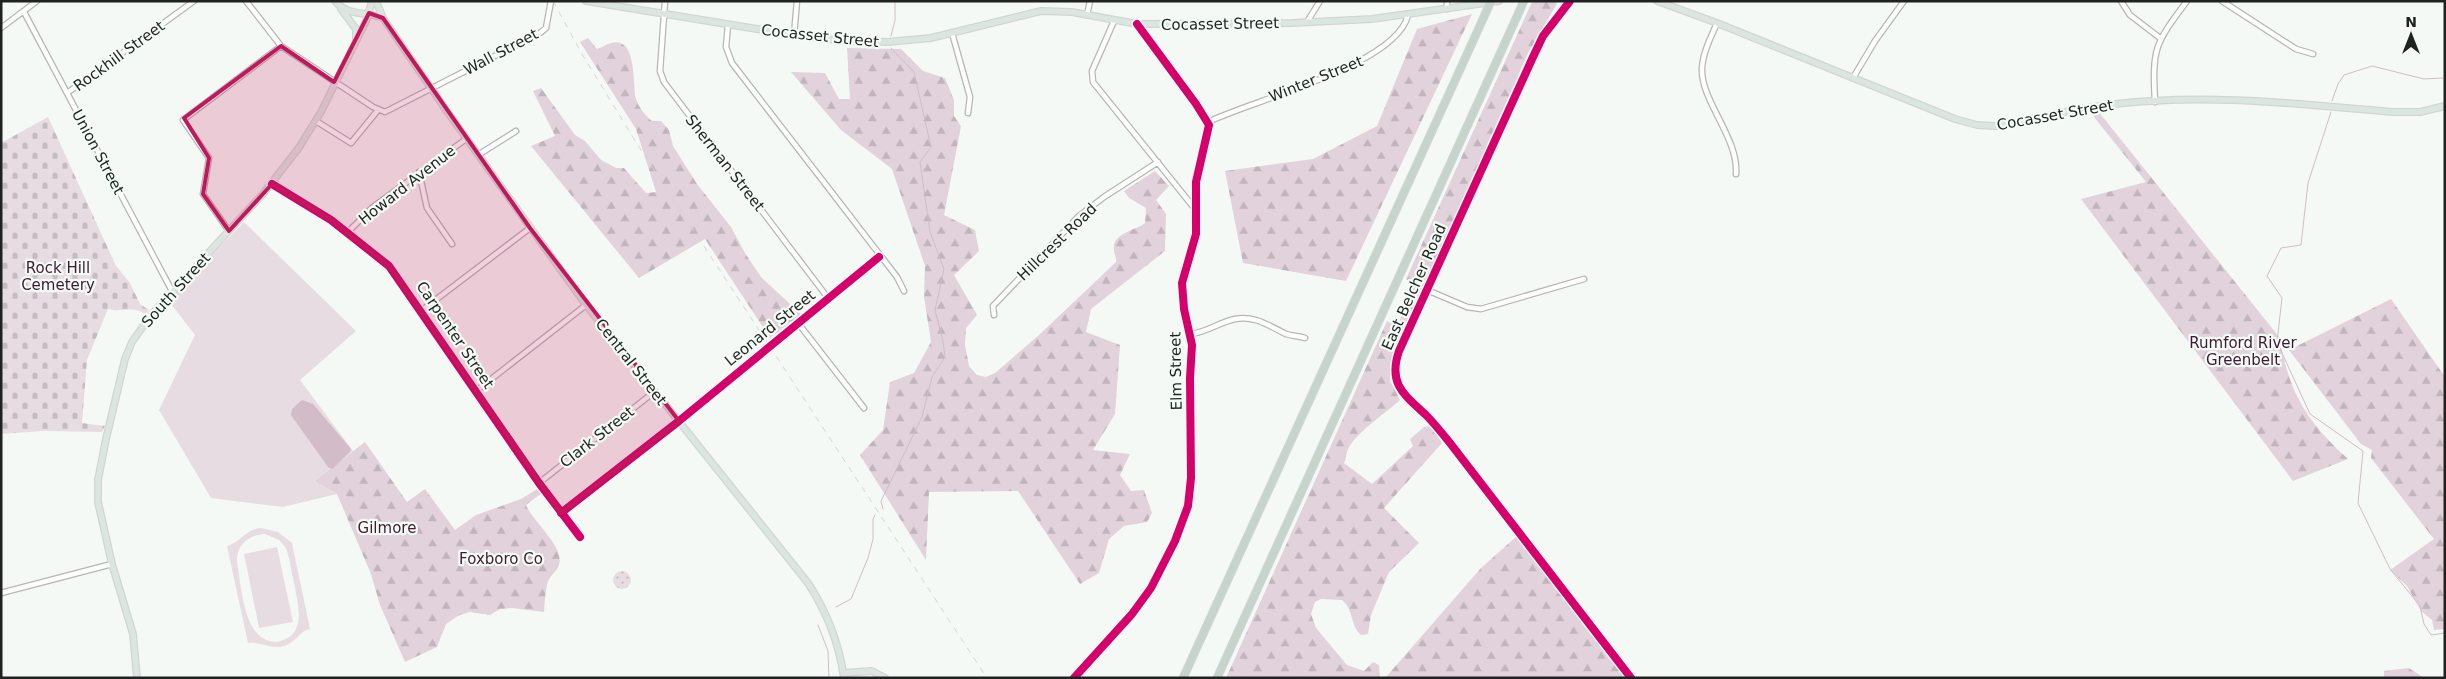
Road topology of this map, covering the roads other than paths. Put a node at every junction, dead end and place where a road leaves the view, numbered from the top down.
1 (37, 1) edge
2 (194, 1) edge
3 (246, 1) edge
4 (374, 1) edge
5 (551, 1) edge
6 (586, 1) edge
7 (665, 1) edge
8 (797, 1) edge
9 (1090, 1) edge
10 (1320, 1) edge
11 (1447, 1) edge
12 (1491, 1) edge
13 (1499, 1) edge
14 (1524, 1) edge
15 (1570, 1) edge
16 (1656, 1) edge
17 (1904, 1) edge
18 (2121, 1) edge
19 (2187, 1) edge
20 (2222, 1) edge
21 (598, 2) edge
22 (337, 3) edge
23 (1447, 9) junction
24 (24, 12) junction
25 (369, 13) junction
26 (663, 14) junction
27 (1408, 14) junction
28 (1087, 15) junction
29 (383, 18) junction
30 (1114, 21) junction
31 (1306, 22) junction
32 (1717, 23) junction
33 (1137, 24) junction
34 (728, 26) junction
35 (1, 28) edge
36 (952, 33) junction
37 (794, 35) junction
38 (2160, 38) junction
39 (354, 41) junction
40 (281, 46) junction
41 (2313, 54) dead end
42 (1853, 78) junction
43 (334, 82) junction
44 (432, 89) junction
45 (67, 94) junction
46 (2155, 102) junction
47 (2445, 106) edge
48 (378, 110) junction
49 (968, 112) dead end
50 (316, 121) junction
51 (1208, 122) junction
52 (516, 131) dead end
53 (466, 138) junction
54 (478, 155) junction
55 (1158, 162) junction
56 (419, 172) junction
57 (1736, 174) dead end
58 (272, 184) junction
59 (1195, 209) junction
60 (530, 228) junction
61 (229, 231) junction
62 (348, 232) junction
63 (452, 244) dead end
64 (880, 257) junction
65 (1584, 279) dead end
66 (1427, 290) junction
67 (172, 291) junction
68 (904, 291) dead end
69 (828, 298) junction
70 (586, 304) junction
71 (421, 311) junction
72 (994, 315) dead end
73 (798, 323) junction
74 (1191, 334) junction
75 (1305, 338) dead end
76 (476, 391) junction
77 (654, 392) junction
78 (864, 408) dead end
79 (679, 421) junction
80 (539, 483) junction
81 (561, 513) junction
82 (580, 537) dead end
83 (112, 564) junction
84 (1, 593) edge
85 (843, 675) edge
86 (137, 678) edge
87 (885, 678) edge
88 (1074, 678) edge
89 (1184, 678) edge
90 (1217, 678) edge
91 (1632, 678) edge

1 - 24 street
2 - 45 street, Rockhill Street
3 - 40 street
4 - 25 main road, South Street
4 - 29 main road, Central Street
5 - 44 street, Wall Street
6 - 21 main road, Cocasset Street
7 - 26 street, Sherman Street
8 - 37 street
9 - 28 street
10 - 31 street
11 - 23 street
12 - 89 highway, bridge
13 - 23 main road, Cocasset Street
14 - 90 highway
15 - 66 street, East Belcher Road
16 - 32 main road, Cocasset Street
17 - 42 street
18 - 38 street
19 - 38 street
20 - 41 street
21 - 26 main road, Cocasset Street
22 - 25 main road
22 - 39 main road
23 - 27 main road, Cocasset Street
24 - 35 street
24 - 45 street, Union Street
25 - 29 main road
25 - 39 main road, South Street
26 - 34 main road, Cocasset Street
26 - 69 street, Sherman Street
27 - 31 main road, Cocasset Street
27 - 51 street, Winter Street
28 - 30 main road, Cocasset Street
28 - 36 main road, Cocasset Street
29 - 44 main road, Central Street
30 - 33 main road, Cocasset Street
30 - 55 street
31 - 33 main road, Cocasset Street
32 - 42 main road, Cocasset Street
32 - 57 street
33 - 51 street
34 - 37 main road, Cocasset Street
34 - 64 street
36 - 37 main road, Cocasset Street
36 - 49 street
38 - 46 street
39 - 43 main road, South Street
40 - 43 street
40 - 61 street
42 - 46 main road, Cocasset Street
43 - 48 street
43 - 50 main road, South Street
44 - 48 street, Wall Street
44 - 53 main road, Central Street
45 - 67 street, Union Street
46 - 47 main road, Cocasset Street
48 - 50 street
50 - 58 main road, South Street
51 - 59 street, Elm Street
52 - 54 street
53 - 54 main road, Central Street
53 - 56 street, Howard Avenue
54 - 60 main road, Central Street
55 - 59 street
55 - 72 street, Hillcrest Road
56 - 62 street, Howard Avenue
56 - 63 street
58 - 61 main road, South Street
58 - 62 street, Carpenter Street
59 - 74 street, Elm Street
60 - 70 main road, Central Street
60 - 71 street
61 - 67 main road, South Street
62 - 71 street, Carpenter Street
64 - 68 street
64 - 69 street, Leonard Street
65 - 66 street
66 - 91 street, East Belcher Road
67 - 83 main road, South Street
69 - 73 street, Leonard Street
70 - 76 street
70 - 77 main road, Central Street
71 - 76 street, Carpenter Street
73 - 78 street
73 - 79 street, Leonard Street
74 - 75 street
74 - 88 street, Elm Street
76 - 80 street, Carpenter Street
77 - 79 main road, Central Street
77 - 80 street, Clark Street
79 - 81 street, Leonard Street
79 - 85 main road, Central Street
80 - 81 street, Carpenter Street
81 - 82 street, Carpenter Street
83 - 84 street
83 - 86 main road, South Street
85 - 87 main road, Central Street

